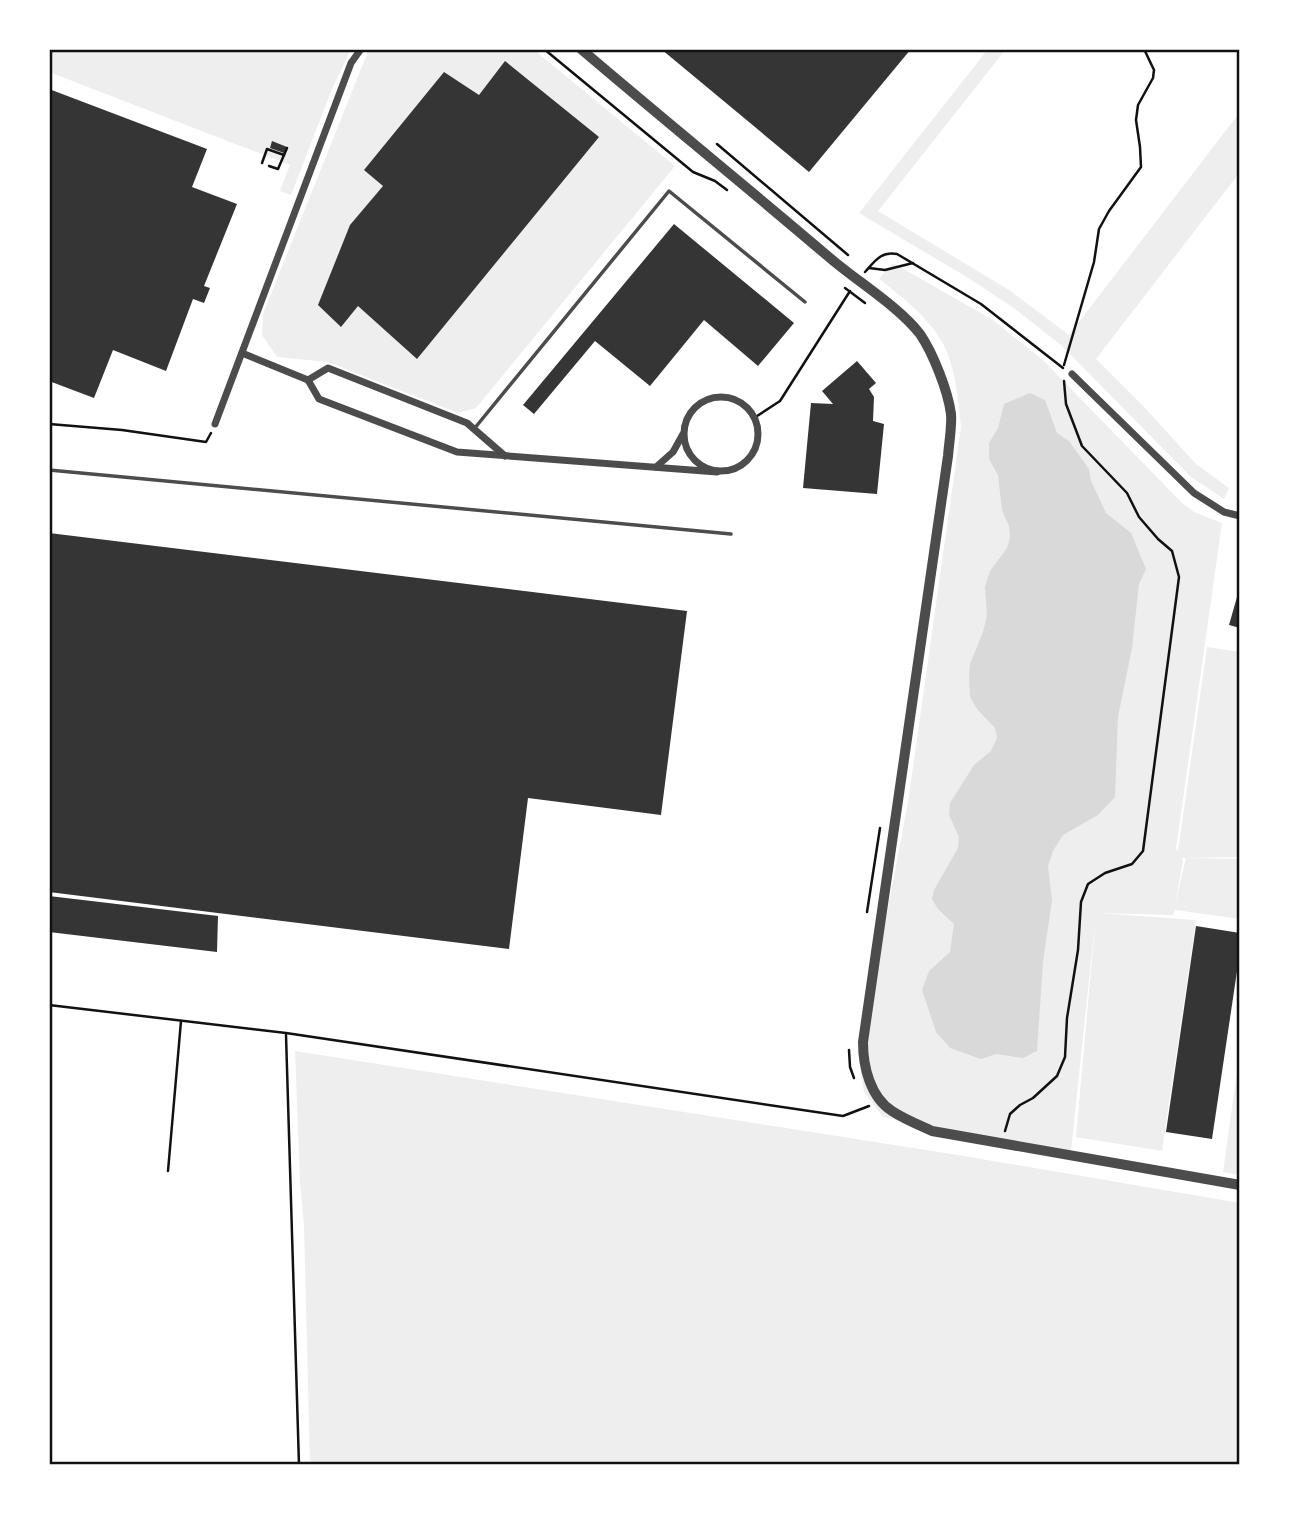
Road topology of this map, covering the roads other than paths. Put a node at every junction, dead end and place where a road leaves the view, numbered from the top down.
1 (361, 49) edge
2 (580, 49) edge
3 (805, 302) dead end
4 (242, 353) junction
5 (1072, 374) road end
6 (308, 380) junction
7 (215, 424) road end
8 (474, 429) junction
9 (684, 433) junction
10 (505, 456) junction
11 (656, 467) junction
12 (49, 470) edge
13 (717, 471) junction
14 (1240, 516) edge
15 (731, 534) dead end
16 (1240, 1185) edge

1 - 4 street
2 - 16 street
3 - 8 lane
4 - 6 street
4 - 7 street
5 - 14 street
6 - 8 street
6 - 10 street
8 - 10 street
9 - 11 street
9 - 13 street
9 - 13 street
10 - 11 street
11 - 13 street
12 - 15 lane

